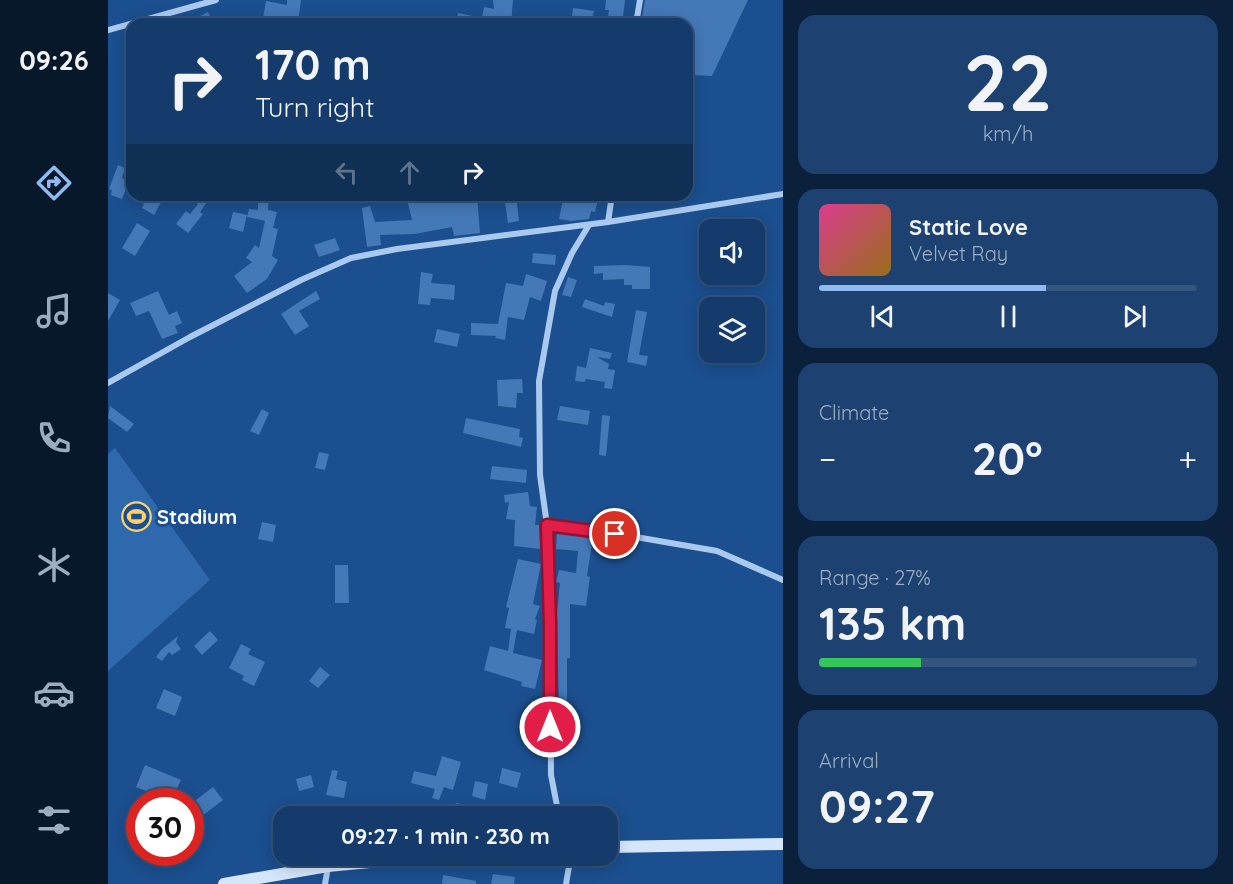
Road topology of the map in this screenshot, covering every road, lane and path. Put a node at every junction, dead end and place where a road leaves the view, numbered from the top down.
1 (216, 0) edge
2 (640, 0) edge
3 (151, 18) edge
4 (637, 18) edge
5 (126, 25) edge
6 (108, 30) edge
7 (783, 194) edge
8 (611, 201) edge
9 (608, 222) junction
10 (589, 225) junction
11 (108, 383) edge
12 (547, 525) junction
13 (783, 580) edge
14 (557, 806) edge
15 (783, 844) edge
16 (618, 847) edge
17 (328, 866) joint
18 (569, 866) edge
19 (224, 884) edge
20 (325, 884) edge
21 (567, 884) edge

1 - 3 street
2 - 4 street
5 - 6 street
7 - 9 street
8 - 9 street
9 - 10 street
10 - 11 street
10 - 12 street
12 - 13 street
12 - 14 street
15 - 16 main road
17 - 19 main road
17 - 20 street
18 - 21 street

